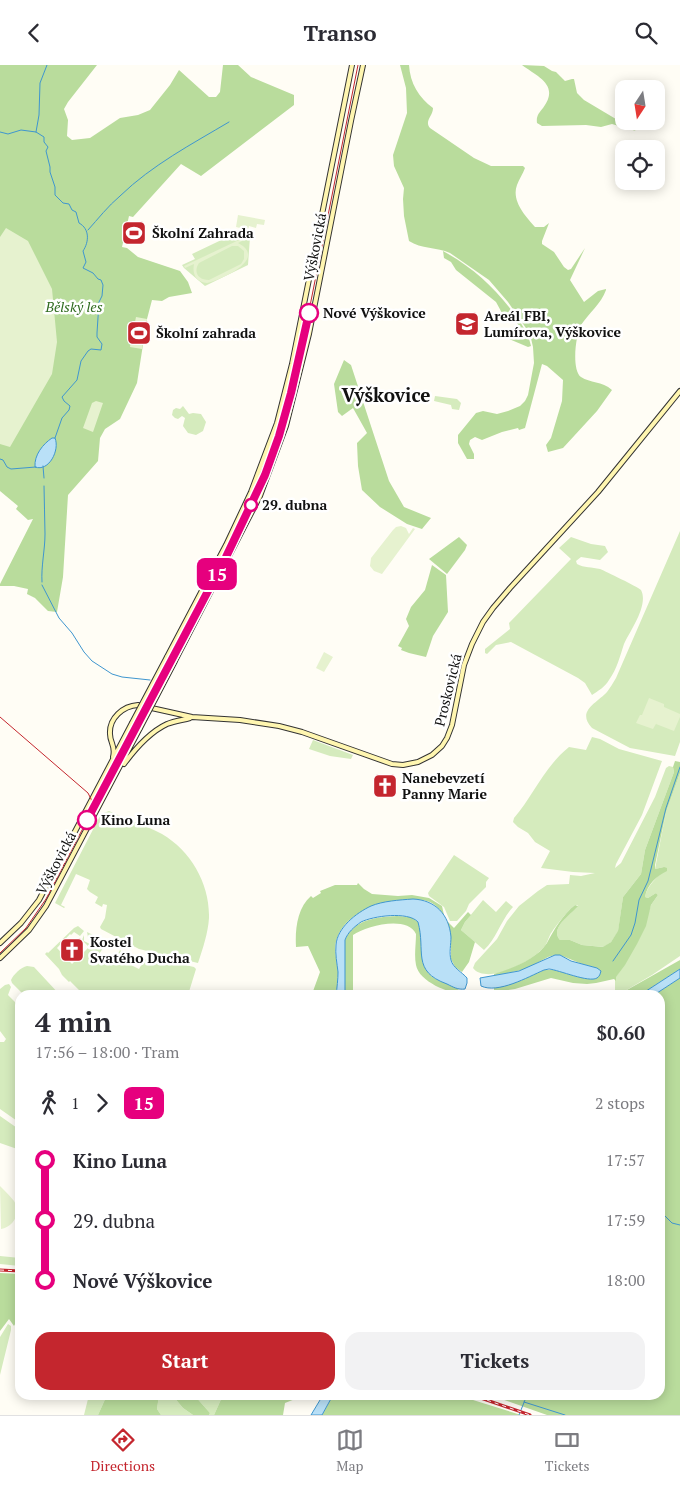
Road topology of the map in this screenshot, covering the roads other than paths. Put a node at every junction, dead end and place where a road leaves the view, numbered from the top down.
1 (352, 65) edge
2 (363, 65) edge
3 (680, 391) edge
4 (192, 717) junction
5 (124, 739) junction
6 (113, 743) junction
7 (113, 757) junction
8 (116, 775) junction
9 (0, 943) edge
10 (0, 958) edge

1 - 5 street, Výškovická, bridge
2 - 8 street, Výškovická, bridge
3 - 4 street, Proskovická
4 - 6 street
4 - 8 street
5 - 6 street
5 - 7 street, Výškovická
6 - 7 street
7 - 9 street, Výškovická
8 - 10 street, Výškovická

